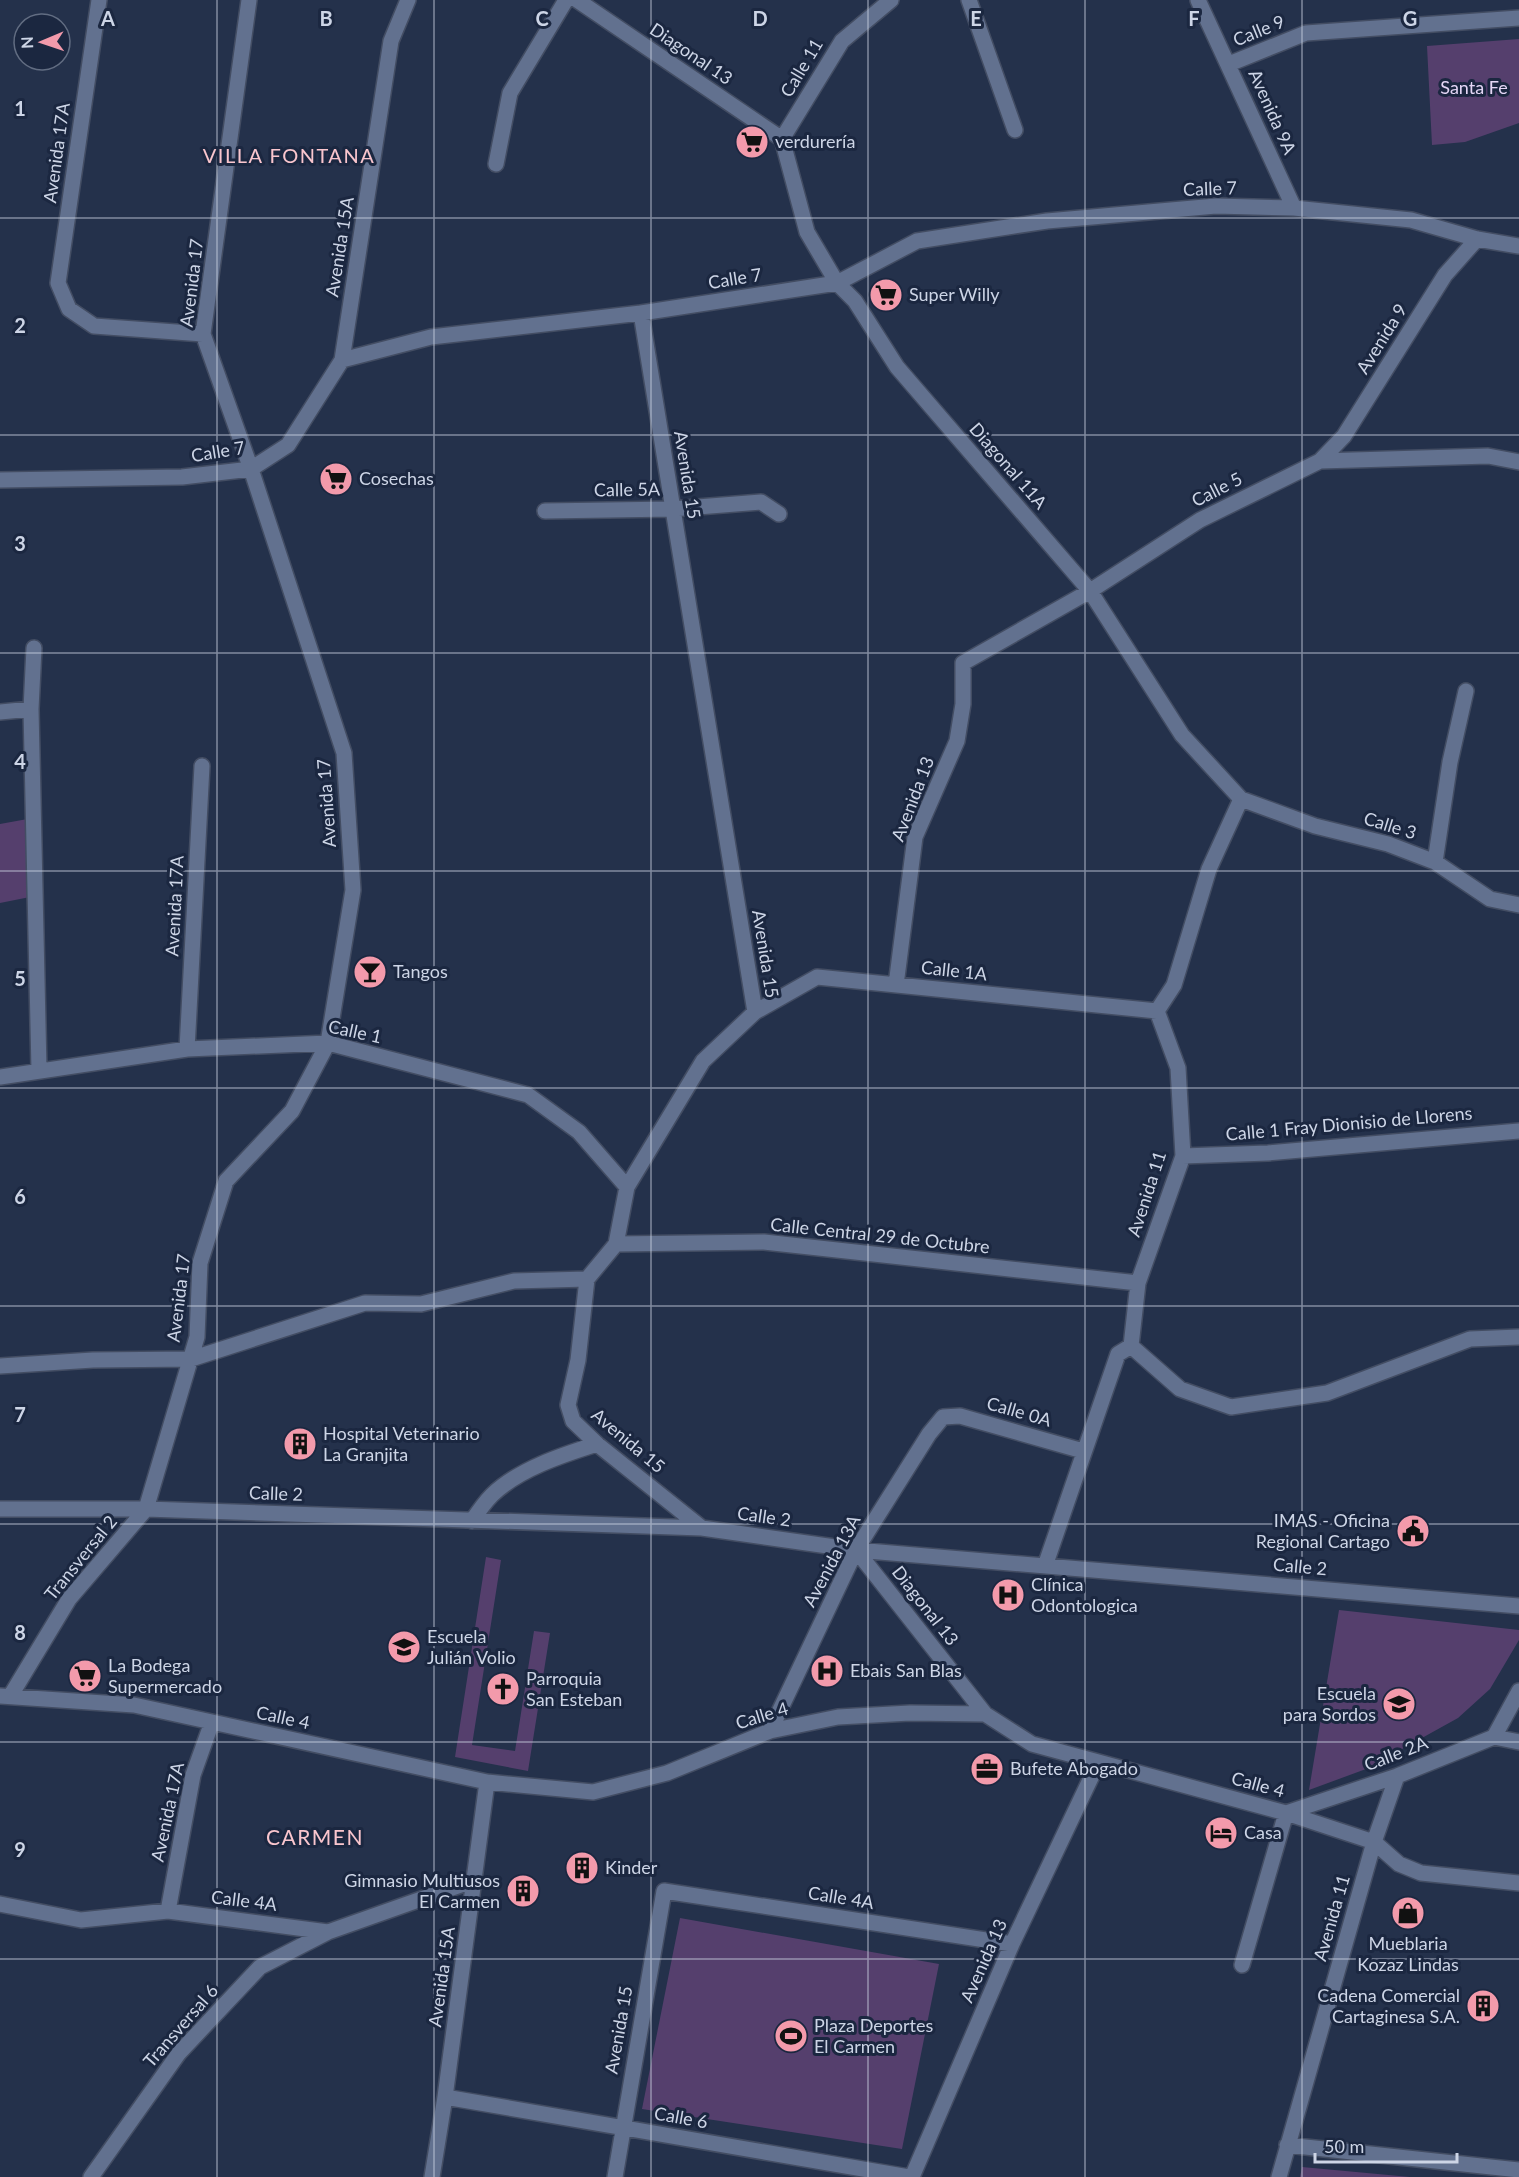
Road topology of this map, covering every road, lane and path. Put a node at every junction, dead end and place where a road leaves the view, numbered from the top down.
1 (99, 0) edge
2 (249, 0) edge
3 (408, 0) edge
4 (566, 0) edge
5 (577, 0) edge
6 (891, 0) edge
7 (969, 0) edge
8 (1198, 0) edge
9 (1519, 18) edge
10 (1229, 64) junction
11 (1015, 130) dead end
12 (782, 140) junction
13 (495, 164) dead end
14 (1294, 208) junction
15 (1477, 239) junction
16 (1519, 246) edge
17 (837, 283) junction
18 (640, 313) junction
19 (203, 334) junction
20 (342, 360) junction
21 (1320, 460) junction
22 (1519, 462) edge
23 (251, 469) junction
24 (0, 480) edge
25 (672, 508) junction
26 (545, 511) dead end
27 (779, 514) dead end
28 (1090, 591) junction
29 (34, 648) dead end
30 (963, 663) joint
31 (1466, 692) dead end
32 (31, 709) junction
33 (0, 712) edge
34 (201, 766) dead end
35 (1241, 799) junction
36 (1436, 862) junction
37 (1519, 905) edge
38 (896, 985) junction
39 (1157, 1011) junction
40 (755, 1012) junction
41 (328, 1043) junction
42 (187, 1049) junction
43 (39, 1070) junction
44 (0, 1077) edge
45 (1519, 1131) edge
46 (1182, 1155) junction
47 (627, 1187) junction
48 (616, 1244) junction
49 (586, 1279) junction
50 (1138, 1283) junction
51 (1519, 1337) edge
52 (1131, 1346) junction
53 (191, 1359) junction
54 (0, 1366) edge
55 (943, 1417) joint
56 (597, 1444) junction
57 (1083, 1451) junction
58 (0, 1509) edge
59 (146, 1509) junction
60 (472, 1521) junction
61 (702, 1528) junction
62 (856, 1550) junction
63 (889, 1553) junction
64 (1045, 1566) junction
65 (873, 1572) junction
66 (1519, 1606) edge
67 (1519, 1691) edge
68 (5, 1696) edge
69 (985, 1714) junction
70 (212, 1722) junction
71 (770, 1731) junction
72 (1494, 1737) junction
73 (1519, 1742) edge
74 (1098, 1763) junction
75 (1397, 1776) junction
76 (487, 1782) junction
77 (1286, 1813) junction
78 (1374, 1842) junction
79 (475, 1880) junction
80 (1519, 1883) edge
81 (664, 1891) joint
82 (0, 1904) edge
83 (168, 1911) junction
84 (328, 1932) junction
85 (1012, 1944) junction
86 (1242, 1965) dead end
87 (445, 2097) junction
88 (621, 2127) junction
89 (1287, 2145) junction
90 (1519, 2170) edge
91 (92, 2177) edge
92 (432, 2177) edge
93 (615, 2177) edge
94 (911, 2177) edge
95 (1279, 2177) edge

1 - 19 street, Avenida 17A
2 - 19 street, Avenida 17
3 - 20 street, Avenida 15A
4 - 13 street
5 - 12 street, Diagonal 13
6 - 12 street, Calle 11
7 - 11 street
8 - 10 street, Avenida 9A
9 - 10 street, Calle 9
10 - 14 street, Avenida 9A
12 - 17 street, Diagonal 11A
14 - 15 street, Calle 7
14 - 17 street, Calle 7
15 - 16 street, Calle 7
15 - 21 street, Avenida 9
17 - 18 street, Calle 7
17 - 28 street, Diagonal 11A
18 - 20 street, Calle 7
18 - 25 street, Avenida 15
19 - 23 street, Avenida 17
20 - 23 street, Calle 7
21 - 22 street, Calle 5
21 - 28 street, Calle 5
23 - 24 street, Calle 7
23 - 41 street, Avenida 17
25 - 26 street, Calle 5A
25 - 27 street, Calle 5A
25 - 40 street, Avenida 15
28 - 30 street, Calle 5
28 - 35 street, Diagonal 11A
29 - 32 street
30 - 38 street, Avenida 13
31 - 36 street
32 - 33 street
32 - 43 street
34 - 42 street, Avenida 17A
35 - 36 street, Calle 3
35 - 39 street
36 - 37 street, Calle 3
38 - 39 street, Calle 1A
38 - 40 street, Calle 1A
39 - 46 street, Avenida 11
40 - 47 street, Avenida 15
41 - 42 street, Calle 1
41 - 47 street, Calle 1
41 - 53 street, Avenida 17
42 - 43 street, Calle 1
43 - 44 street, Calle 1
45 - 46 street, Calle 1 Fray Dionisio de Llorens
46 - 50 street, Avenida 11
47 - 48 street, Avenida 15
48 - 49 street, Avenida 15
48 - 50 street, Calle Central 29 de Octubre
49 - 53 street
49 - 56 street, Avenida 15
50 - 52 street, Avenida 11
51 - 52 street
52 - 57 street
53 - 54 street
53 - 59 street, Avenida 17
55 - 57 street, Calle 0A
55 - 62 street, Avenida 13A
56 - 60 street
56 - 61 street, Avenida 15
57 - 64 street
58 - 59 street, Calle 2
59 - 60 street, Calle 2
59 - 68 street, Transversal 2
60 - 61 street, Calle 2
61 - 62 street, Calle 2
62 - 63 street, Calle 2
62 - 65 street, Diagonal 13
62 - 71 street, Avenida 13A
63 - 64 street, Calle 2
63 - 65 street
64 - 66 street, Calle 2
65 - 69 street, Diagonal 13
67 - 72 street
68 - 70 street, Calle 4
69 - 71 street, Calle 4
69 - 74 street, Calle 4
70 - 76 street, Calle 4
70 - 83 street, Avenida 17A
71 - 76 street, Calle 4
72 - 73 street
72 - 75 street, Calle 2A
74 - 77 street, Calle 4
74 - 85 street, Avenida 13
75 - 77 street, Calle 2A
75 - 78 street, Avenida 11
76 - 79 street, Avenida 15A
77 - 78 street, Calle 4
77 - 86 street
78 - 80 street, Calle 4
78 - 89 street, Avenida 11
79 - 84 street, Calle 4A
79 - 87 street, Avenida 15A
81 - 85 street, Calle 4A
81 - 88 street, Avenida 15
82 - 83 street, Calle 4A
83 - 84 street, Calle 4A
84 - 91 street, Transversal 6
85 - 94 street, Avenida 13
87 - 88 street, Calle 6
87 - 92 street, Avenida 15A
88 - 93 street, Avenida 15
88 - 94 street, Calle 6
89 - 90 street
89 - 95 street, Avenida 11

